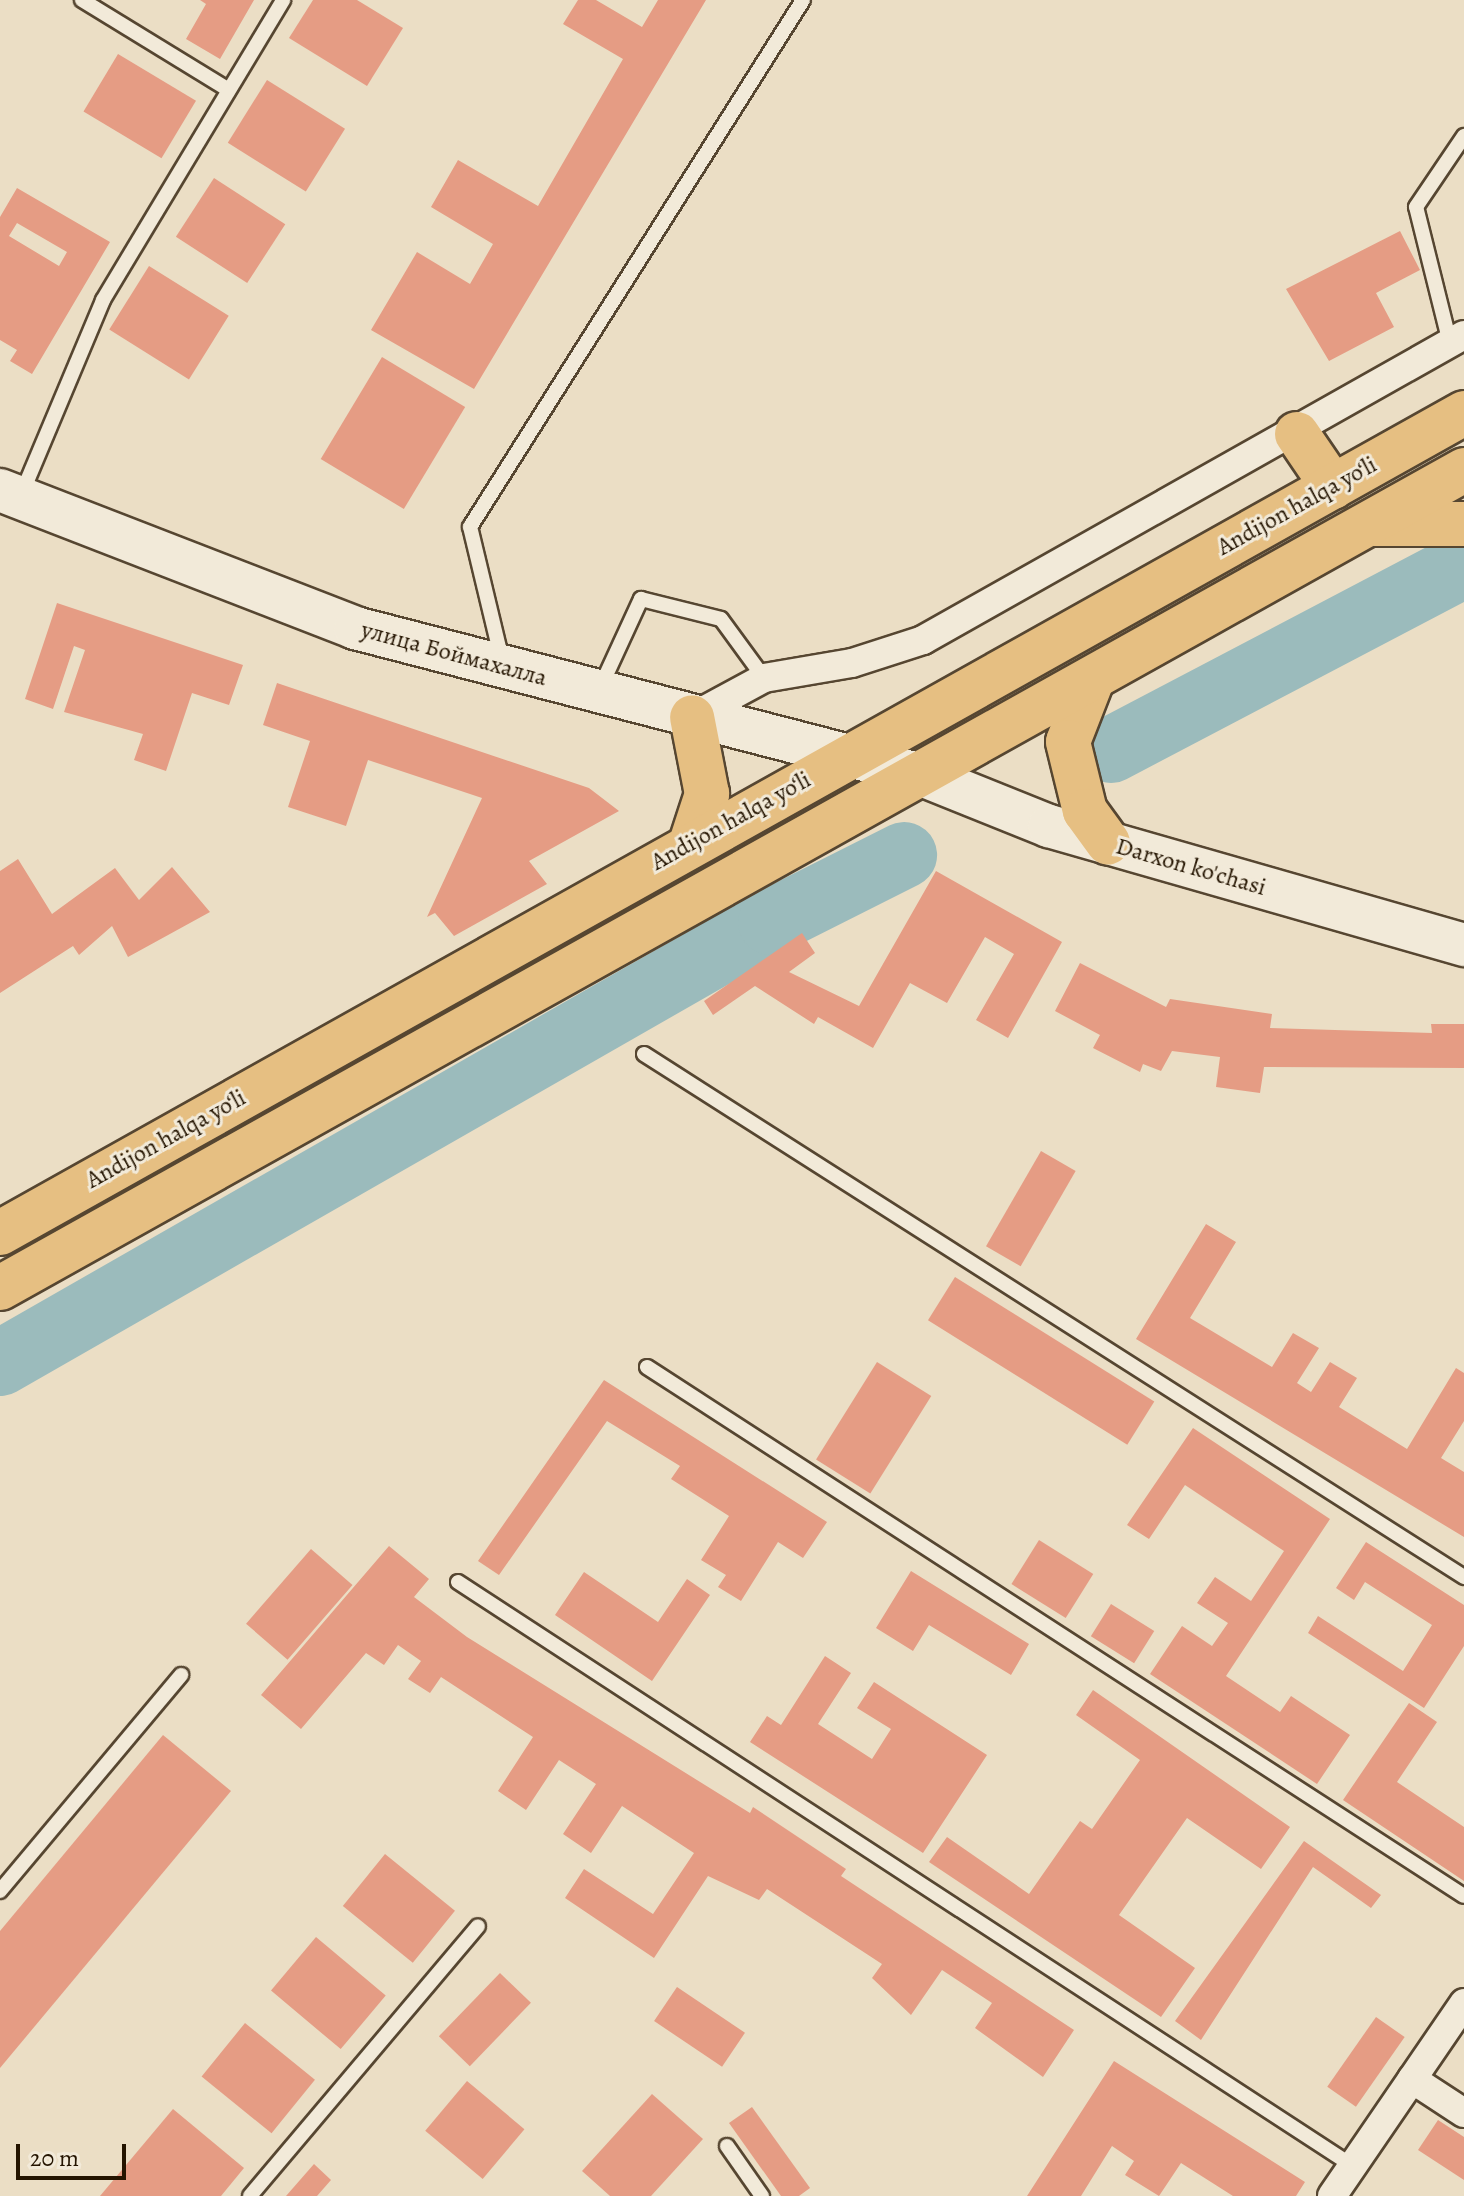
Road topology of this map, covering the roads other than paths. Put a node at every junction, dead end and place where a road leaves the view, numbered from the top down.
1 (82, 0) edge
2 (283, 0) edge
3 (803, 0) edge
4 (229, 90) junction
5 (1464, 136) edge
6 (1457, 339) edge
7 (1464, 413) edge
8 (1297, 434) junction
9 (1464, 470) edge
10 (1333, 487) junction
11 (10, 494) edge
12 (1370, 524) junction
13 (1464, 524) edge
14 (504, 667) junction
15 (764, 678) junction
16 (1092, 680) junction
17 (598, 692) junction
18 (692, 717) junction
19 (846, 756) junction
20 (922, 775) junction
21 (691, 843) junction
22 (1108, 843) junction
23 (1464, 945) edge
24 (644, 1054) dead end
25 (0, 1233) edge
26 (0, 1288) edge
27 (647, 1367) dead end
28 (1464, 1577) edge
29 (458, 1582) dead end
30 (181, 1675) dead end
31 (0, 1891) edge
32 (1464, 1896) edge
33 (478, 1926) dead end
34 (1464, 2003) edge
35 (1412, 2079) junction
36 (1464, 2113) edge
37 (727, 2146) dead end
38 (1353, 2166) junction
39 (250, 2196) edge
40 (762, 2196) edge
41 (1332, 2196) edge

1 - 4 lane
2 - 4 lane
3 - 14 lane
4 - 11 lane
5 - 6 lane
6 - 8 street
7 - 10 highway, Andijon halqa yo‘li
8 - 10 highway
8 - 15 street
9 - 12 highway, Andijon halqa yo‘li
10 - 19 highway, Andijon halqa yo‘li
11 - 14 main road, улица Боймахалла
12 - 13 highway
12 - 16 highway, Andijon halqa yo‘li
14 - 17 main road, улица Боймахалла
15 - 17 lane
15 - 18 street
16 - 20 highway, Andijon halqa yo‘li
16 - 22 highway
17 - 18 main road, улица Боймахалла
18 - 19 main road, улица Боймахалла
18 - 21 highway
19 - 20 main road, улица Боймахалла
19 - 21 highway, Andijon halqa yo‘li
20 - 22 main road, Darxon ko'chasi
20 - 26 highway, Andijon halqa yo‘li
21 - 25 highway, Andijon halqa yo‘li
22 - 23 main road, Darxon ko'chasi
24 - 28 lane
27 - 32 lane
29 - 38 lane
30 - 31 lane
33 - 39 lane
34 - 35 street
35 - 36 street
35 - 38 street
37 - 40 lane
38 - 41 street

